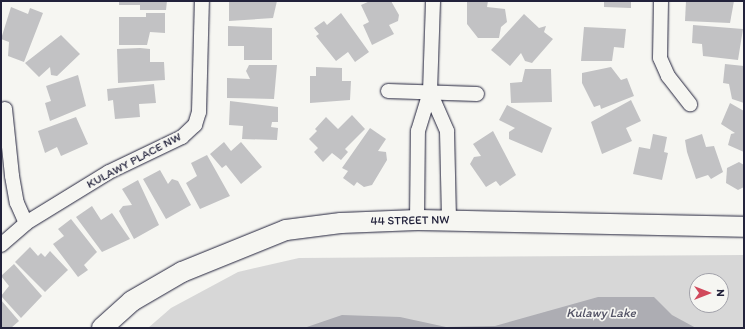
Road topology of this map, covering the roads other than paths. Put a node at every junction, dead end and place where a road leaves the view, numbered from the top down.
1 (202, 1) edge
2 (433, 1) edge
3 (661, 1) edge
4 (388, 91) dead end
5 (430, 92) junction
6 (477, 94) dead end
7 (690, 104) dead end
8 (5, 109) dead end
9 (417, 220) junction
10 (449, 220) junction
11 (26, 223) junction
12 (744, 227) edge
13 (1, 246) edge
14 (102, 328) edge

1 - 11 street, KULAWY PLACE NW
2 - 5 street
3 - 7 street
4 - 5 street
5 - 6 street
5 - 9 street
5 - 10 street
8 - 11 street
9 - 10 street, 44 STREET NW
9 - 14 street, 44 STREET NW
10 - 12 street, 44 STREET NW
11 - 13 street, KULAWY PLACE NW

